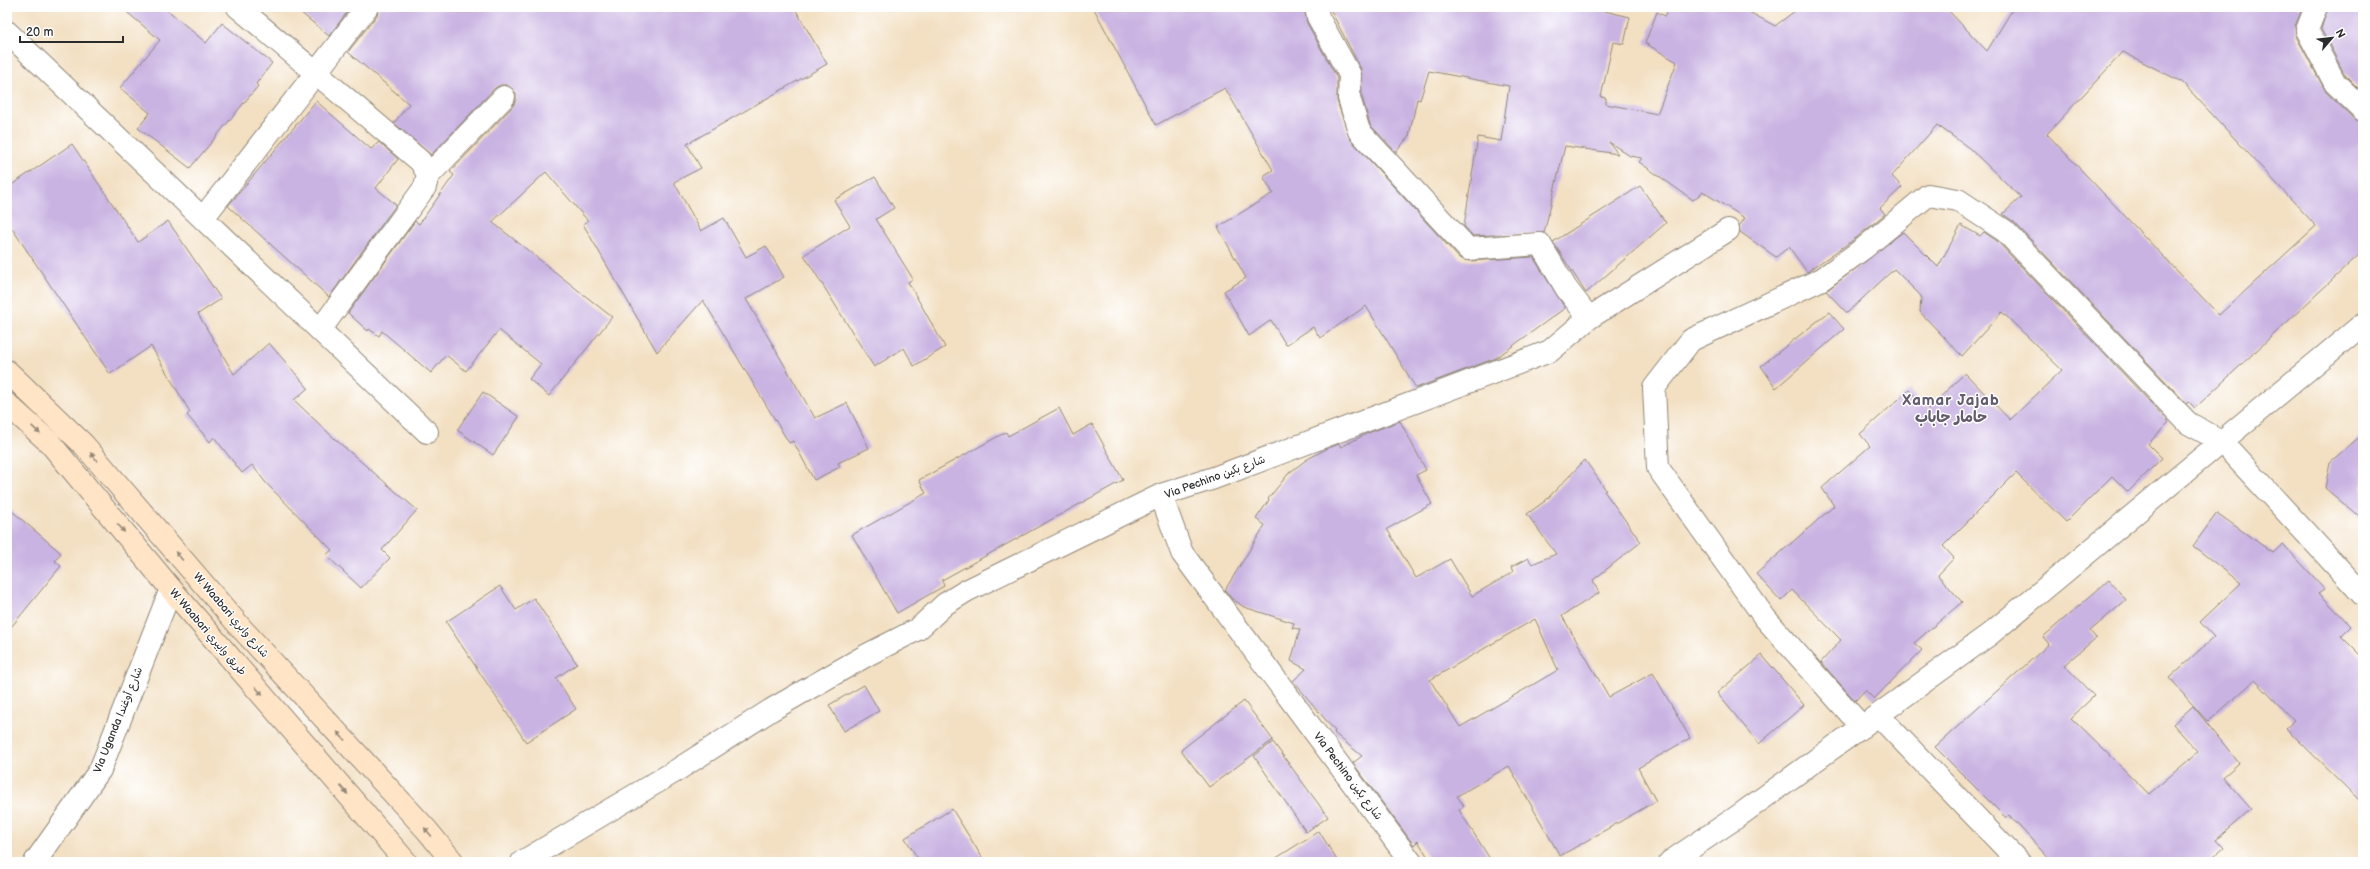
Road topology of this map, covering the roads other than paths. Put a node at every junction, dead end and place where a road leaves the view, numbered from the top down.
1 (238, 7) edge
2 (367, 7) edge
3 (1316, 7) edge
4 (2316, 7) edge
5 (7, 32) edge
6 (316, 73) junction
7 (504, 97) dead end
8 (2363, 110) edge
9 (428, 176) junction
10 (203, 218) junction
11 (1728, 230) dead end
12 (1589, 318) junction
13 (2363, 324) edge
14 (320, 330) junction
15 (7, 371) edge
16 (7, 404) edge
17 (427, 432) dead end
18 (2221, 441) junction
19 (1161, 495) junction
20 (171, 589) junction
21 (2363, 595) edge
22 (1870, 721) junction
23 (35, 862) edge
24 (406, 862) edge
25 (454, 862) edge
26 (522, 862) edge
27 (1411, 862) edge
28 (1670, 862) edge
29 (2019, 862) edge

1 - 6 street
2 - 6 street
3 - 12 street
4 - 8 street
5 - 10 street
6 - 9 street
6 - 10 street
7 - 9 street
9 - 14 street
10 - 14 street
11 - 12 street, Via Pechino شارع بكين
12 - 19 street, Via Pechino شارع بكين
13 - 18 street
14 - 17 street
25 -> 15 main road, W. Waabari شارع وابري
16 -> 20 main road, W. Waabari طريق وابيري
18 - 21 street
18 - 22 street
18 - 22 street
19 - 26 street
19 - 27 street, Via Pechino شارع بكين
20 - 23 street, Via Uganda شارع أوغندا
20 -> 24 main road, W. Waabari طريق وابيري
22 - 28 street
22 - 29 street

